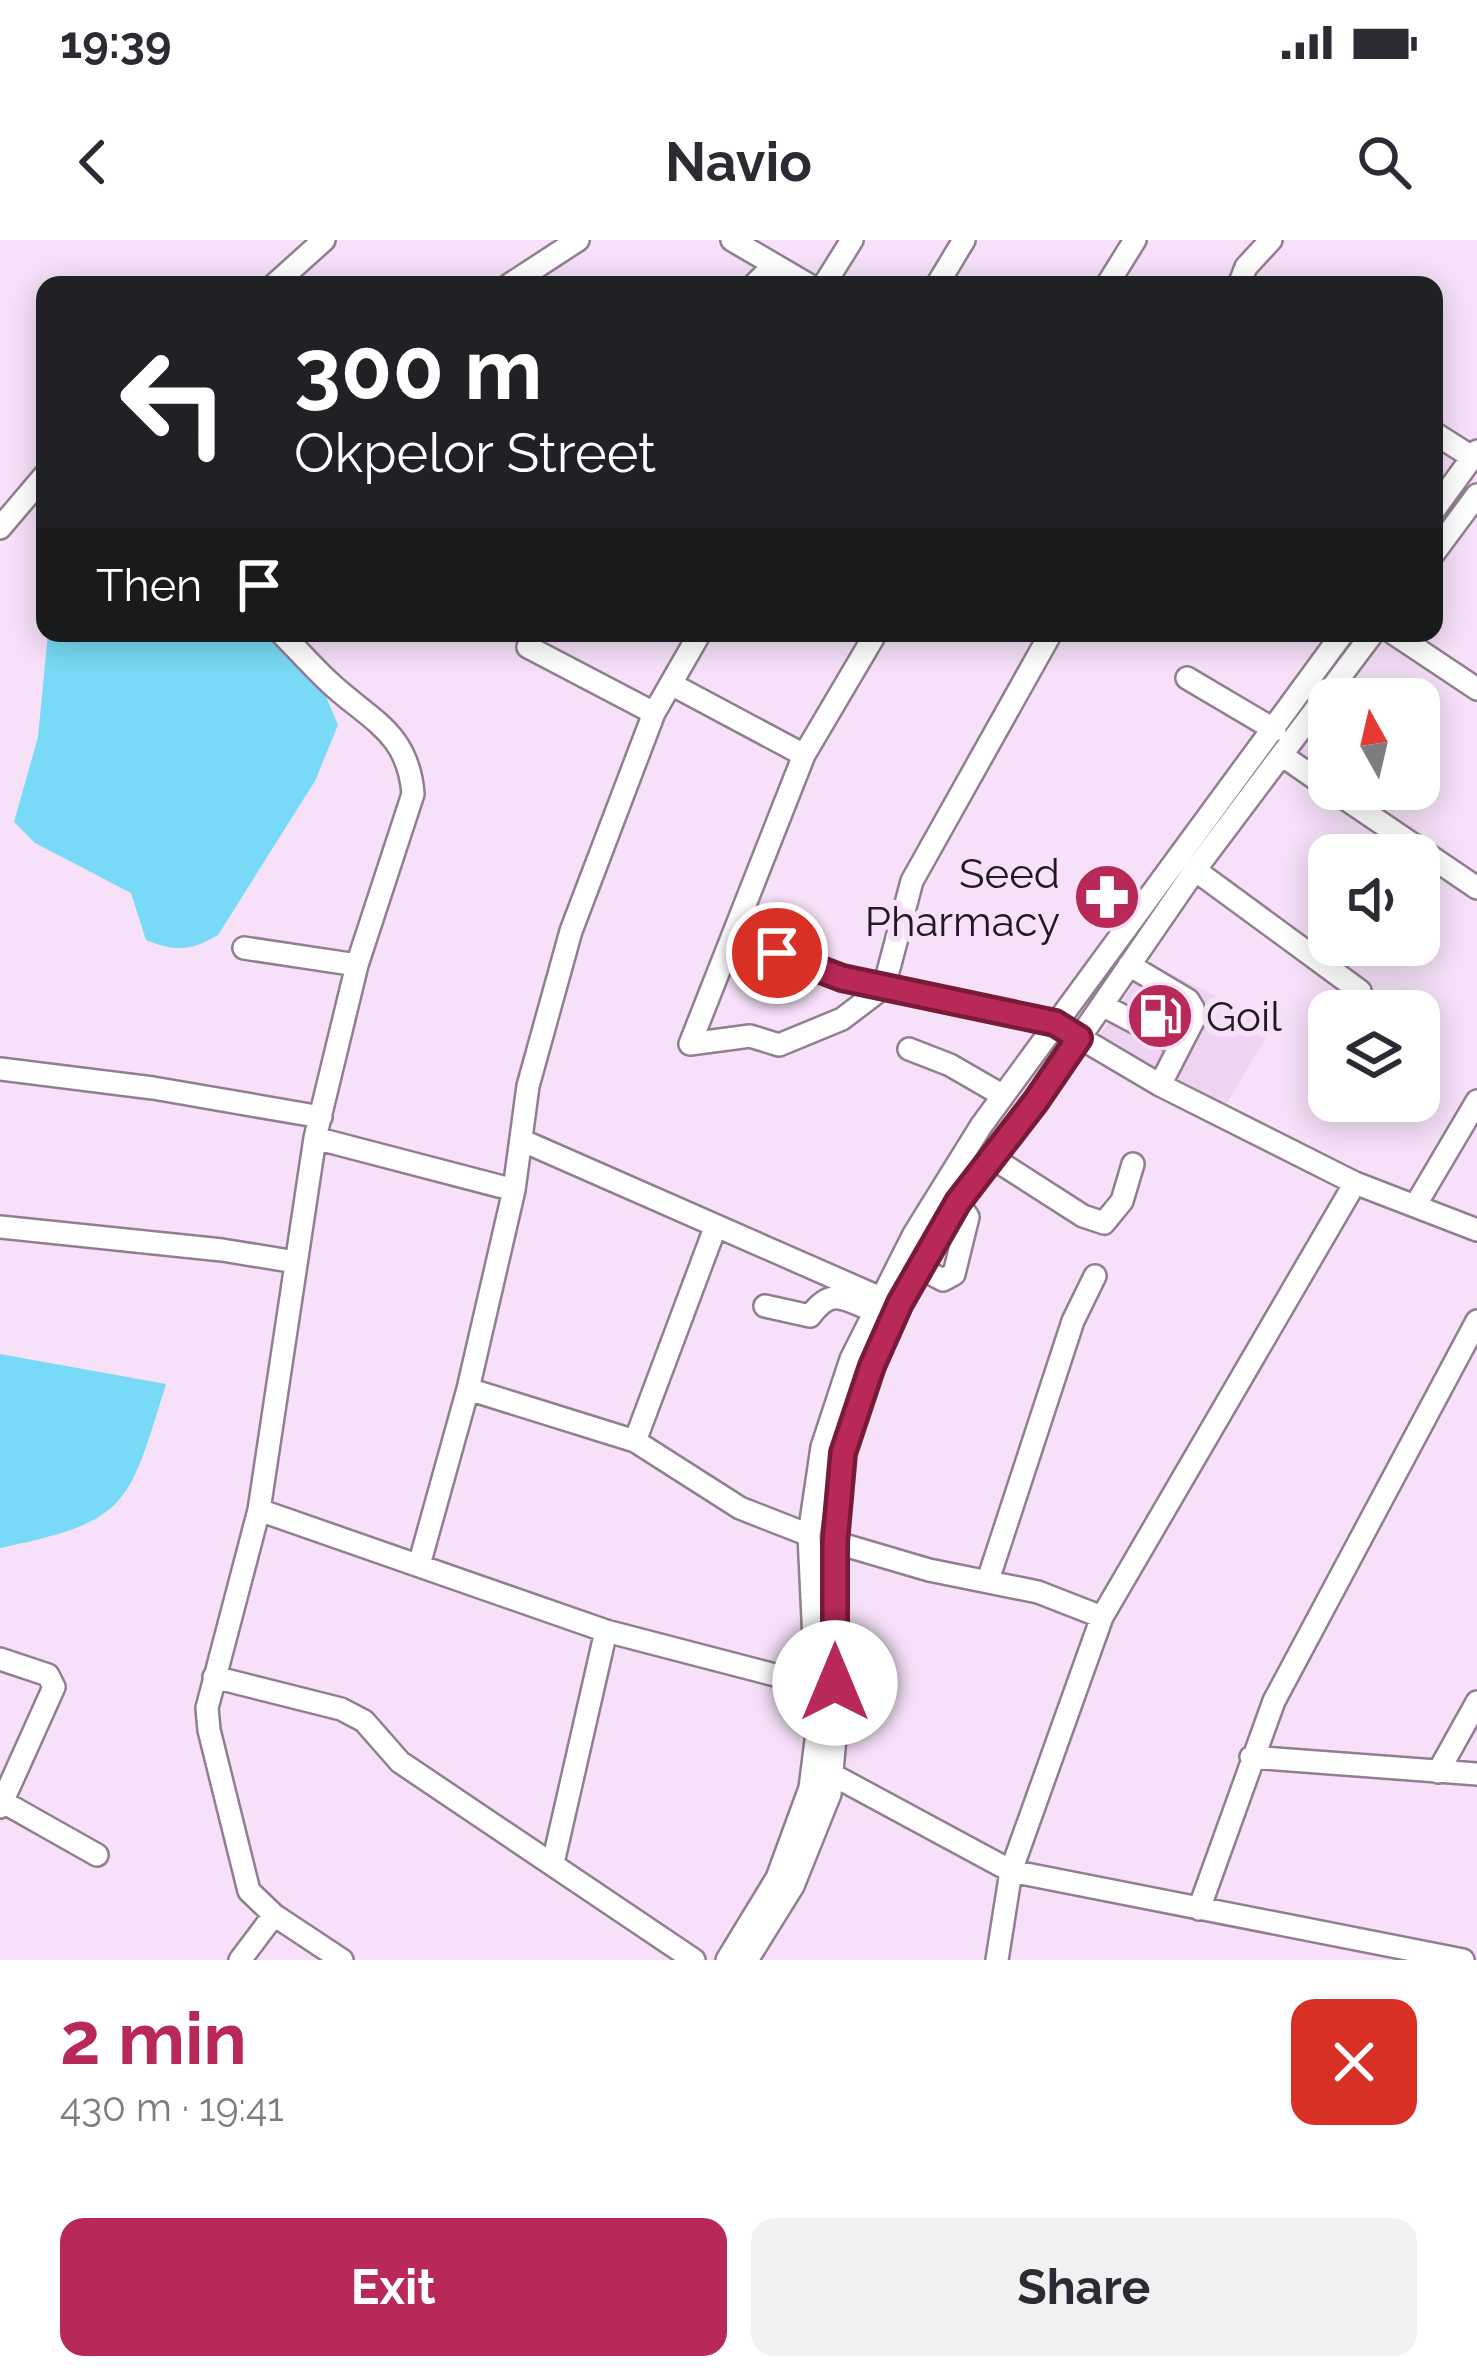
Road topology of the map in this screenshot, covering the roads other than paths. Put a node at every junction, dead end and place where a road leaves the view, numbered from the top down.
1 (324, 240) edge
2 (578, 240) edge
3 (732, 240) edge
4 (853, 240) edge
5 (964, 240) edge
6 (1135, 240) edge
7 (1271, 240) edge
8 (774, 265) junction
9 (284, 276) edge
10 (523, 276) edge
11 (763, 276) edge
12 (793, 276) edge
13 (830, 276) edge
14 (942, 276) edge
15 (1113, 276) edge
16 (1243, 276) edge
17 (1443, 440) edge
18 (1474, 454) edge
19 (36, 486) edge
20 (1477, 495) edge
21 (1443, 497) edge
22 (0, 528) edge
23 (1443, 541) edge
24 (289, 642) edge
25 (695, 642) edge
26 (872, 642) edge
27 (1046, 642) edge
28 (1337, 642) edge
29 (1366, 642) edge
30 (1406, 642) edge
31 (528, 646) dead end
32 (1187, 678) dead end
33 (671, 684) junction
34 (1477, 689) edge
35 (654, 713) junction
36 (1275, 730) junction
37 (804, 755) junction
38 (1282, 756) junction
39 (1308, 773) edge
40 (1362, 810) edge
41 (1195, 870) junction
42 (1477, 888) edge
43 (734, 935) junction
44 (244, 948) dead end
45 (357, 965) junction
46 (1129, 965) junction
47 (884, 987) junction
48 (1357, 990) edge
49 (1102, 1005) junction
50 (1055, 1023) junction
51 (1079, 1038) junction
52 (1180, 1046) junction
53 (909, 1048) dead end
54 (0, 1070) edge
55 (1160, 1085) junction
56 (1002, 1096) junction
57 (1477, 1101) edge
58 (318, 1127) junction
59 (521, 1140) junction
60 (991, 1157) junction
61 (1133, 1164) dead end
62 (1355, 1183) junction
63 (514, 1190) junction
64 (958, 1202) junction
65 (1415, 1206) junction
66 (0, 1228) edge
67 (715, 1228) junction
68 (1477, 1230) edge
69 (296, 1262) junction
70 (920, 1268) junction
71 (1095, 1276) dead end
72 (765, 1306) dead end
73 (879, 1306) junction
74 (1477, 1321) edge
75 (468, 1389) junction
76 (635, 1441) junction
77 (259, 1510) junction
78 (809, 1535) junction
79 (835, 1542) junction
80 (419, 1565) junction
81 (988, 1580) junction
82 (1102, 1617) junction
83 (607, 1631) junction
84 (0, 1659) edge
85 (214, 1677) junction
86 (817, 1686) junction
87 (1477, 1702) edge
88 (1251, 1757) junction
89 (1438, 1772) junction
90 (1477, 1774) edge
91 (833, 1775) junction
92 (1, 1804) edge
93 (97, 1855) dead end
94 (554, 1863) junction
95 (1011, 1871) junction
96 (1199, 1909) junction
97 (274, 1915) junction
98 (240, 1960) edge
99 (342, 1960) edge
100 (694, 1960) edge
101 (727, 1960) edge
102 (747, 1960) edge
103 (997, 1960) edge
104 (1463, 1960) edge

1 - 9 street
2 - 10 street
3 - 8 street
4 - 13 street
5 - 14 street
6 - 15 street
7 - 16 street
8 - 11 street
8 - 12 street
17 - 18 street
18 - 21 street
19 - 22 street
20 - 23 street
24 - 45 street
25 - 33 street
26 - 37 street
27 - 47 street
28 - 36 street
29 - 38 street
30 - 34 street
31 - 35 street
32 - 36 street
33 - 35 street
33 - 37 street
35 - 59 street
36 - 50 street
37 - 43 street
38 - 39 street
38 - 41 street
40 - 42 street
41 - 46 street
41 - 48 street
43 - 47 street
43 - 47 street
44 - 45 street
45 - 58 street
46 - 49 street
46 - 52 street
47 - 50 street
49 - 51 street
49 - 52 street
50 - 51 street
50 - 56 street
51 - 55 street
51 - 60 street
52 - 55 street
53 - 56 street
54 - 58 street
55 - 62 street
56 - 73 street
57 - 65 street
58 - 63 street
58 - 69 street
59 - 63 street
59 - 67 street
60 - 61 street
60 - 64 street
62 - 65 street
62 - 82 street
63 - 75 street
64 - 70 street
64 - 70 street
65 - 68 street
66 - 69 street
67 - 73 street
67 - 76 street
69 - 77 street
70 - 79 street
71 - 81 street
72 - 73 street
73 - 78 street
74 - 88 street
75 - 76 street
75 - 80 street
76 - 78 street
77 - 80 street
77 - 85 street
78 - 86 street
79 - 81 street
79 - 91 street
80 - 83 street
81 - 82 street
82 - 95 street
83 - 86 street
83 - 94 street
84 - 92 street
85 - 94 street
85 - 97 street
86 - 101 street
87 - 89 street
88 - 89 street
88 - 96 street
89 - 90 street
91 - 95 street
91 - 102 street
92 - 93 street
94 - 100 street
95 - 96 street
95 - 103 street
96 - 104 street
97 - 98 street
97 - 99 street

